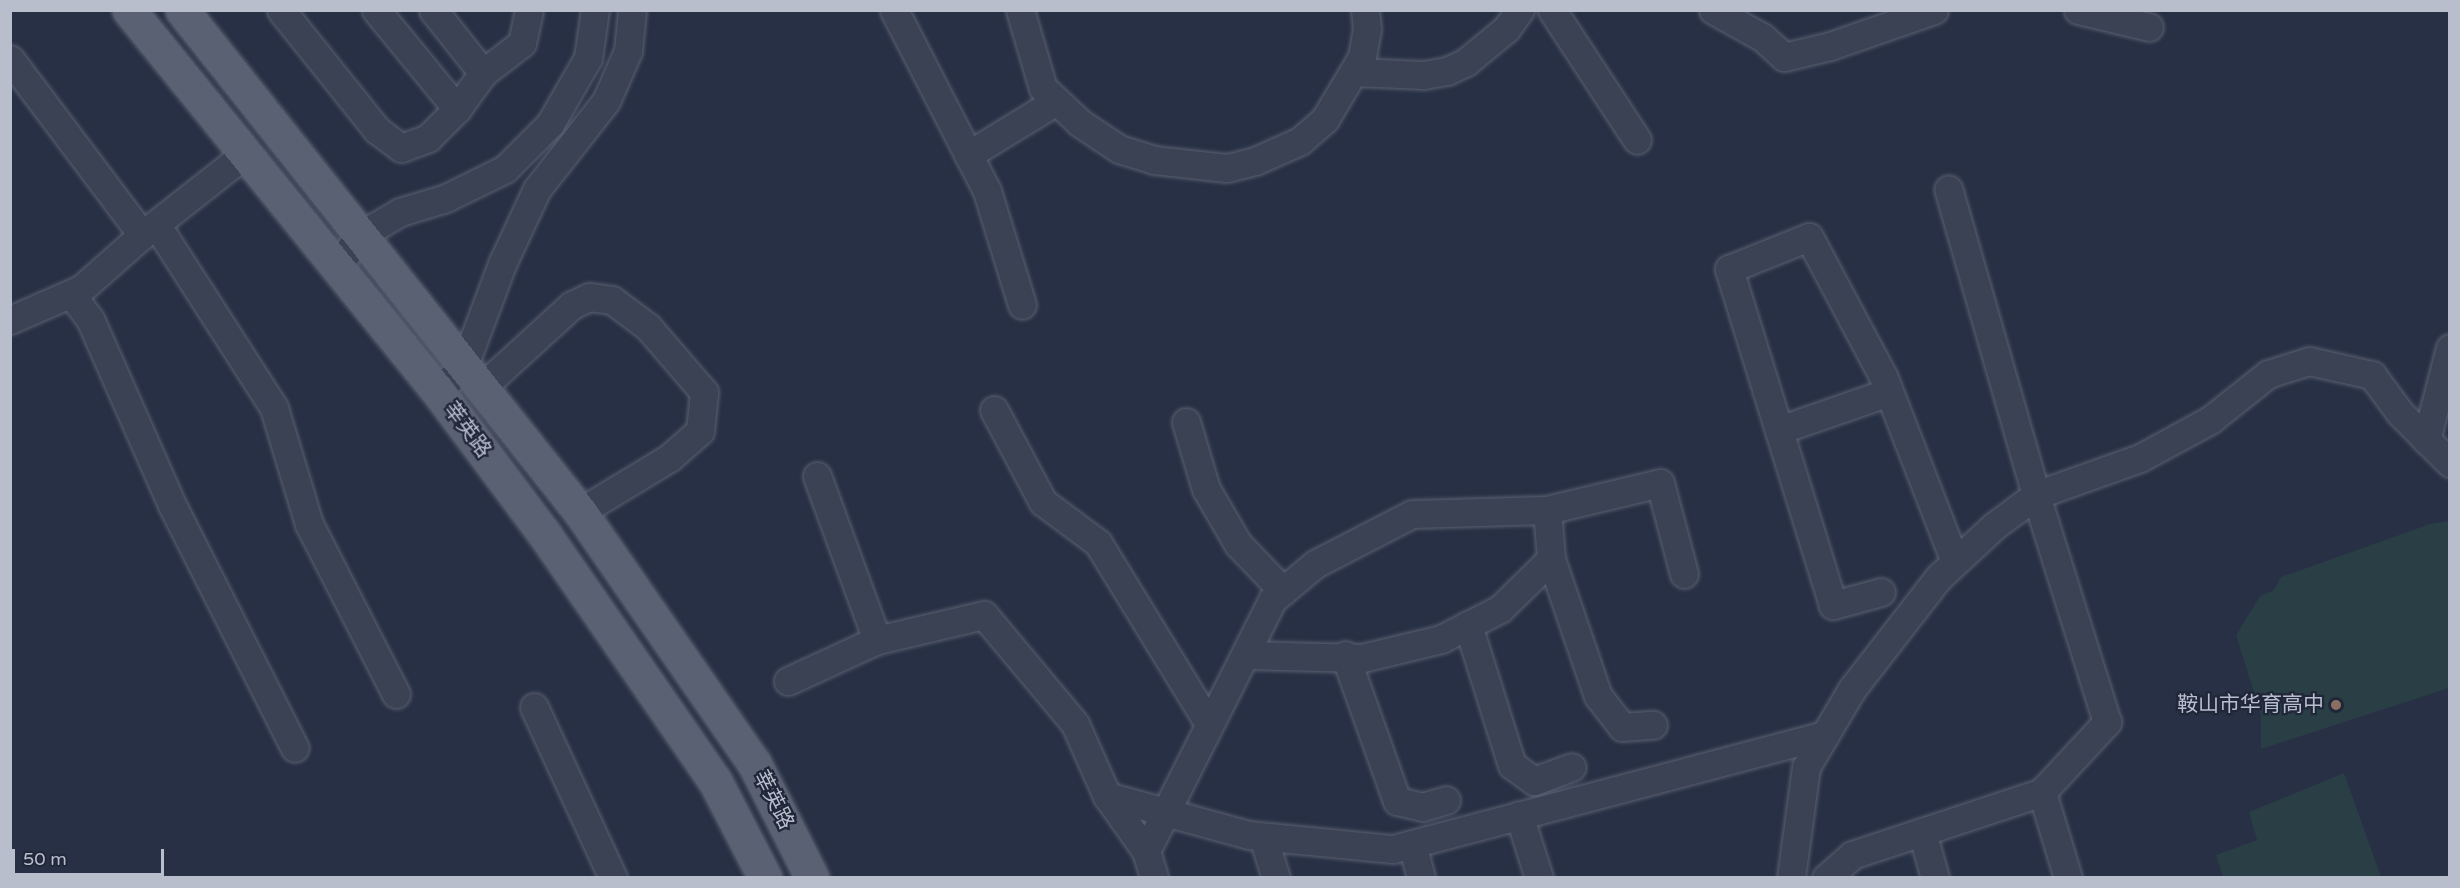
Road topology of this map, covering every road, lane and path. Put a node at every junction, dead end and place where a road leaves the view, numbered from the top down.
1 (129, 10) edge
2 (182, 10) edge
3 (280, 10) edge
4 (376, 10) edge
5 (433, 10) edge
6 (529, 10) edge
7 (595, 10) edge
8 (632, 10) edge
9 (894, 10) edge
10 (1020, 10) edge
11 (1365, 10) edge
12 (1520, 10) edge
13 (1552, 10) edge
14 (1713, 10) edge
15 (1934, 10) edge
16 (2078, 10) edge
17 (2149, 27) dead end
18 (10, 59) edge
19 (1354, 72) junction
20 (483, 73) junction
21 (1056, 101) junction
22 (457, 109) junction
23 (1637, 140) dead end
24 (245, 154) junction
25 (968, 155) junction
26 (1948, 189) dead end
27 (149, 230) junction
28 (359, 236) junction
29 (337, 267) junction
30 (71, 294) junction
31 (1022, 305) dead end
32 (10, 320) edge
33 (2450, 348) edge
34 (472, 378) junction
35 (437, 390) junction
36 (1889, 392) junction
37 (994, 410) dead end
38 (1186, 422) dead end
39 (1779, 430) junction
40 (2426, 440) junction
41 (2450, 463) edge
42 (817, 476) dead end
43 (2036, 495) junction
44 (1547, 510) junction
45 (580, 512) junction
46 (1551, 559) junction
47 (1955, 562) junction
48 (1684, 574) dead end
49 (1283, 591) junction
50 (1881, 592) dead end
51 (1468, 626) junction
52 (877, 640) junction
53 (1245, 655) junction
54 (1345, 655) junction
55 (788, 681) dead end
56 (396, 694) dead end
57 (534, 707) dead end
58 (1209, 724) junction
59 (1653, 725) dead end
60 (1825, 735) junction
61 (295, 748) dead end
62 (1572, 767) dead end
63 (2042, 792) junction
64 (1107, 796) junction
65 (1446, 800) dead end
66 (1164, 812) junction
67 (1519, 815) junction
68 (1922, 832) junction
69 (1263, 837) junction
70 (1412, 844) junction
71 (1146, 851) junction
72 (613, 878) edge
73 (765, 878) edge
74 (813, 878) edge
75 (1154, 878) edge
76 (1276, 878) edge
77 (1420, 878) edge
78 (1539, 878) edge
79 (1791, 878) edge
80 (1826, 878) edge
81 (1935, 878) edge
82 (2068, 878) edge

1 - 24 main road, 莘英路
2 - 28 main road, 莘英路
3 - 22 street
4 - 22 street
5 - 20 street
6 - 20 street
7 - 28 street
8 - 34 street
9 - 25 street
10 - 21 street
11 - 19 street
12 - 19 street
13 - 23 street
14 - 15 street
16 - 17 street
18 - 27 street
19 - 21 street
20 - 22 street
21 - 25 street
24 - 27 street
24 - 29 main road, 莘英路
25 - 31 street
26 - 43 street
27 - 30 street
27 - 56 street
28 - 29 street
28 - 34 main road, 莘英路
29 - 35 main road, 莘英路
30 - 32 street
30 - 61 street
33 - 40 street
34 - 35 street
34 - 45 main road, 莘英路
34 - 45 street
35 - 73 main road, 莘英路
36 - 39 street
36 - 39 street
36 - 47 street
37 - 58 street
38 - 49 street
39 - 50 street
40 - 41 street
40 - 43 street
42 - 52 street
43 - 47 street
43 - 63 street
44 - 46 street
44 - 48 street
44 - 49 street
45 - 74 main road, 莘英路
46 - 51 street
46 - 59 street
47 - 60 street
49 - 53 street
51 - 54 street
51 - 62 street
52 - 55 street
52 - 64 street
53 - 54 street
53 - 58 street
54 - 65 street
57 - 72 street
58 - 66 street
60 - 67 street
60 - 79 street
63 - 68 street
63 - 82 street
64 - 66 street
64 - 71 street
66 - 69 street
66 - 71 street
67 - 70 street
67 - 78 street
68 - 80 street
68 - 81 street
69 - 70 street
69 - 76 street
70 - 77 street
71 - 75 street

